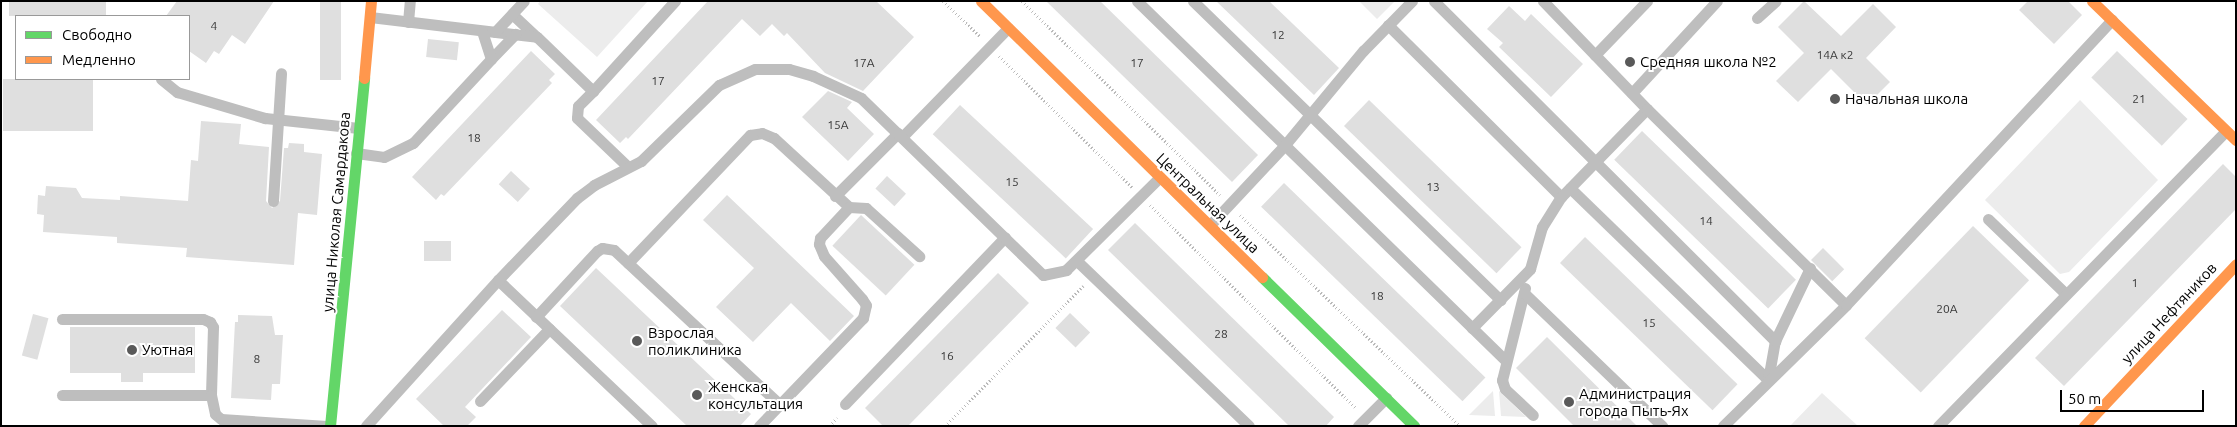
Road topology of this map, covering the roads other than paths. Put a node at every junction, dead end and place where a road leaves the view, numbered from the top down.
1 (372, 1) edge
2 (410, 1) edge
3 (524, 1) edge
4 (675, 1) edge
5 (981, 1) edge
6 (998, 1) edge
7 (1136, 1) edge
8 (1193, 1) edge
9 (1412, 1) edge
10 (1434, 1) edge
11 (1543, 1) edge
12 (1648, 1) edge
13 (1717, 1) edge
14 (2092, 1) edge
15 (1772, 2) edge
16 (989, 10) junction
17 (512, 14) junction
18 (370, 17) junction
19 (1757, 18) dead end
20 (2112, 20) junction
21 (408, 22) junction
22 (1388, 25) junction
23 (1008, 28) junction
24 (482, 30) junction
25 (495, 32) junction
26 (515, 34) junction
27 (537, 37) junction
28 (1595, 55) junction
29 (491, 59) junction
30 (281, 73) dead end
31 (162, 80) edge
32 (593, 91) junction
33 (1632, 94) junction
34 (1647, 109) junction
35 (1310, 114) junction
36 (278, 119) junction
37 (358, 128) junction
38 (2226, 130) junction
39 (900, 135) junction
40 (2236, 140) edge
41 (1284, 146) junction
42 (356, 153) junction
43 (1595, 162) junction
44 (627, 166) junction
45 (1160, 177) junction
46 (1570, 188) junction
47 (835, 196) junction
48 (1561, 197) junction
49 (272, 201) dead end
50 (849, 206) junction
51 (1988, 219) dead end
52 (1210, 225) junction
53 (1005, 237) junction
54 (919, 256) dead end
55 (1077, 261) junction
56 (628, 263) junction
57 (2236, 264) edge
58 (1810, 268) junction
59 (1530, 269) junction
60 (498, 280) junction
61 (1524, 293) junction
62 (2065, 293) junction
63 (1500, 300) junction
64 (1846, 305) junction
65 (536, 317) junction
66 (62, 319) dead end
67 (549, 328) junction
68 (1472, 328) junction
69 (1775, 341) junction
70 (1505, 360) junction
71 (1768, 380) junction
72 (62, 395) dead end
73 (211, 395) junction
74 (1386, 398) junction
75 (480, 401) dead end
76 (779, 404) junction
77 (844, 404) dead end
78 (1533, 415) dead end
79 (1360, 423) edge
80 (328, 426) edge
81 (366, 426) edge
82 (652, 426) edge
83 (758, 426) edge
84 (1249, 426) edge
85 (1414, 426) edge
86 (1662, 426) edge
87 (1723, 426) edge
88 (1938, 426) edge
89 (2084, 426) edge

1 - 18 street, улица Николая Самардакова
2 - 21 lane
3 - 17 lane
4 - 32 lane
5 - 16 street, Центральная улица
6 - 16 lane
7 - 41 lane
8 - 35 lane
9 - 22 lane
10 - 43 lane
11 - 28 lane
12 - 28 lane
13 - 33 lane
14 - 20 street
15 - 19 lane
16 - 23 street, Центральная улица
17 - 25 lane
17 - 27 lane
18 - 21 lane
18 - 37 street, улица Николая Самардакова
20 - 38 street
20 - 64 lane
21 - 24 lane
22 - 35 lane
22 - 48 lane
23 - 39 lane
23 - 45 street, Центральная улица
24 - 25 lane
24 - 29 lane
25 - 26 lane
26 - 27 lane
26 - 29 lane
27 - 32 lane
28 - 33 lane
29 - 42 lane
30 - 36 lane
31 - 36 lane
32 - 44 lane
33 - 34 lane
34 - 43 lane
34 - 58 lane
35 - 41 lane
35 - 63 lane
36 - 37 lane
36 - 49 lane
37 - 42 street, улица Николая Самардакова
38 - 40 street
38 - 62 lane
39 - 44 lane
39 - 47 lane
39 - 53 lane
41 - 52 lane
41 - 68 lane
42 - 80 street, улица Николая Самардакова
43 - 46 lane
43 - 69 lane
44 - 60 lane
45 - 52 street, Центральная улица
45 - 55 lane
46 - 48 lane
46 - 71 lane
47 - 50 lane
47 - 56 lane
48 - 59 lane
50 - 54 lane
50 - 76 lane
51 - 62 lane
52 - 74 street, Центральная улица
53 - 55 lane
53 - 77 lane
55 - 84 lane
56 - 65 lane
56 - 76 lane
57 - 89 street, улица Нефтяников
58 - 64 lane
58 - 69 lane
59 - 61 lane
59 - 63 lane
60 - 65 lane
60 - 81 lane
61 - 70 lane
61 - 86 lane
62 - 88 lane
63 - 68 lane
64 - 71 lane
65 - 67 lane
66 - 73 lane
67 - 75 lane
67 - 82 lane
68 - 70 lane
69 - 71 lane
70 - 78 lane
71 - 87 lane
72 - 73 lane
73 - 80 lane
74 - 79 lane
74 - 85 street, Центральная улица
76 - 83 lane

